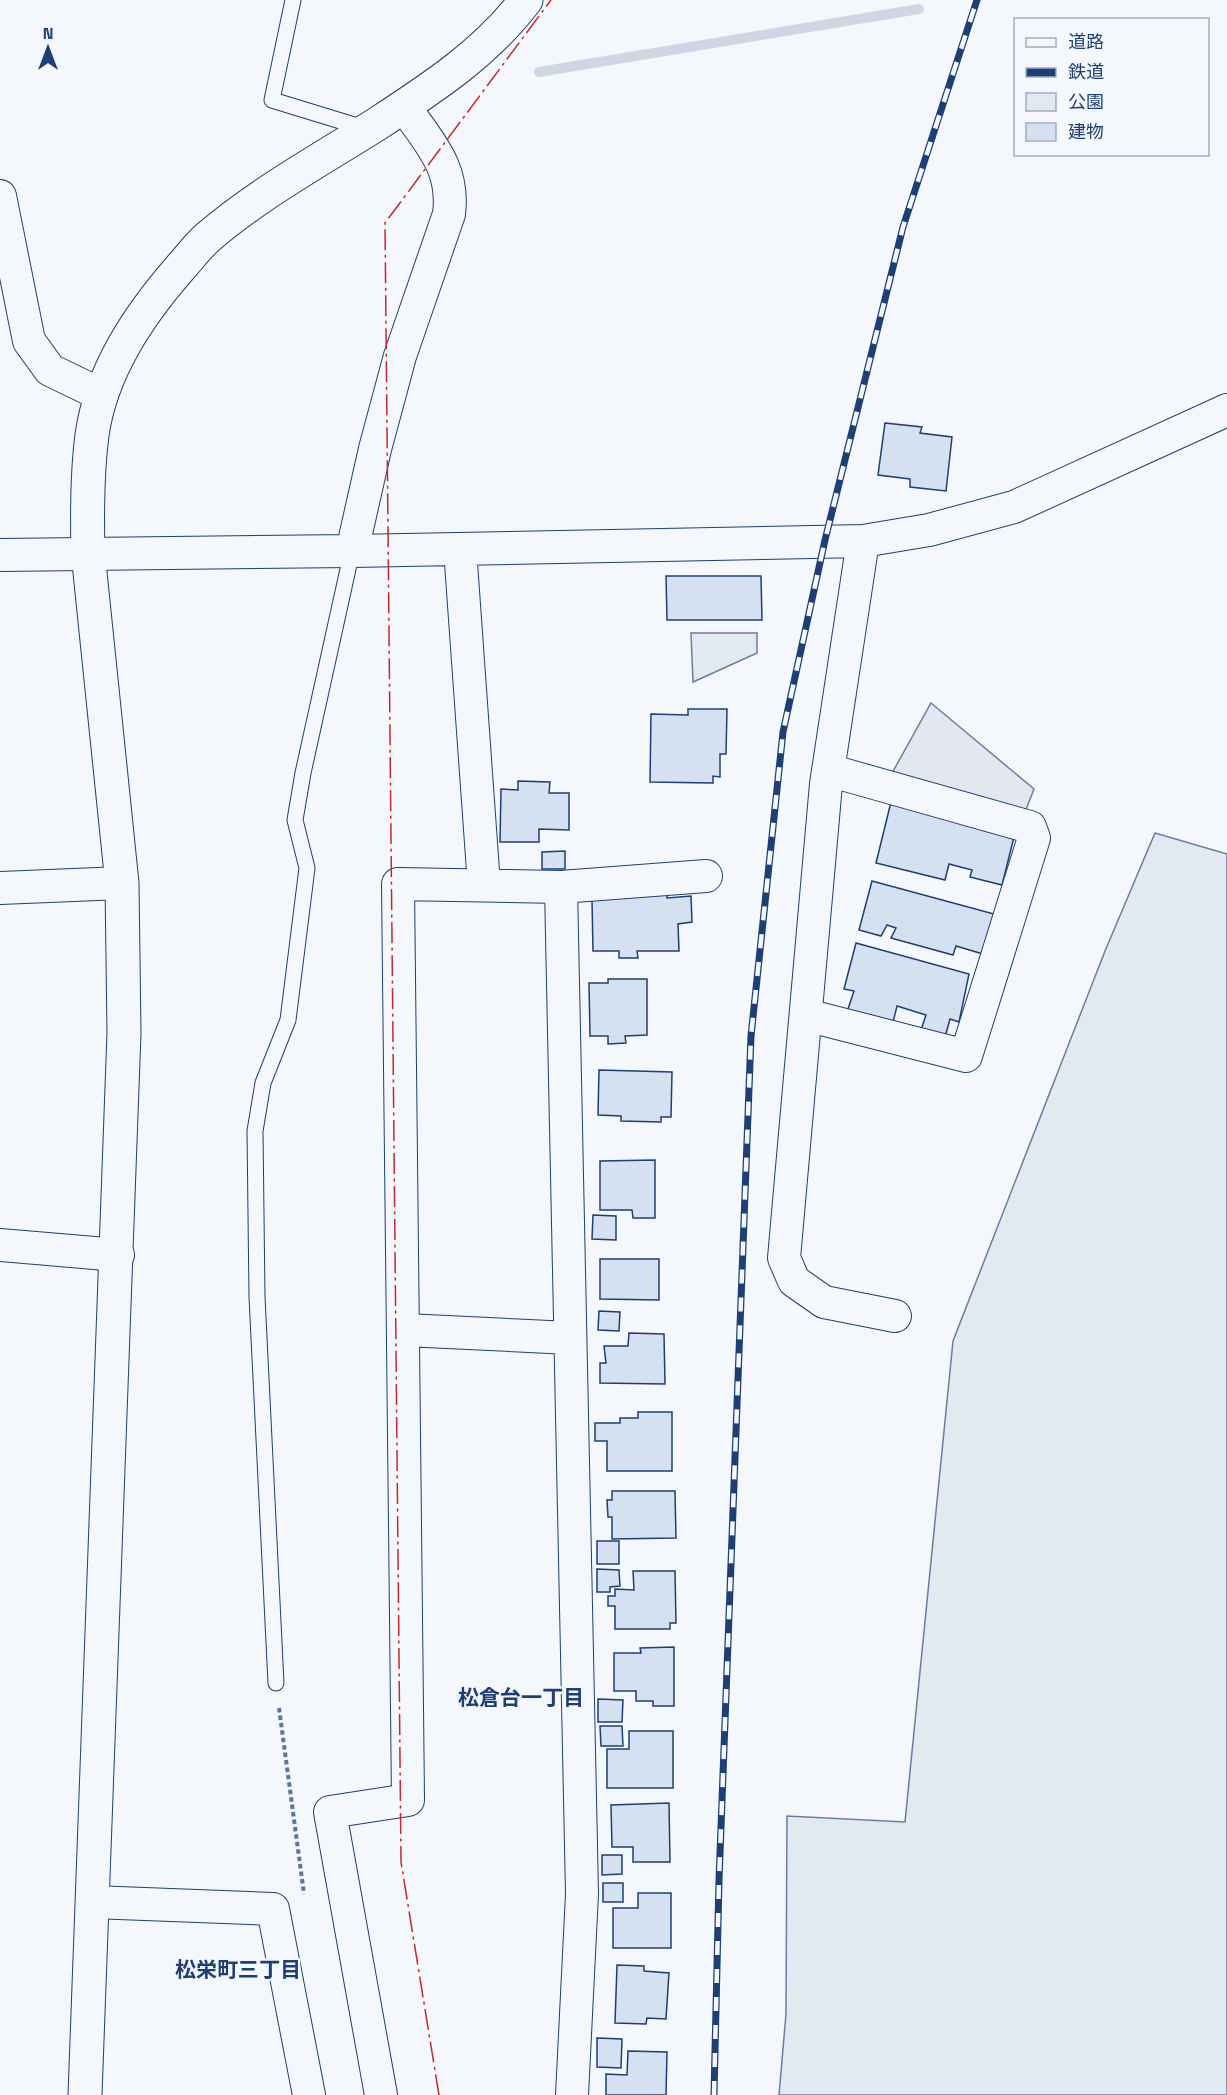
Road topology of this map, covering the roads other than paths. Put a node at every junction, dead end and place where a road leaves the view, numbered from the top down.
1 (293, 0) edge
2 (526, 0) edge
3 (404, 106) junction
4 (368, 129) junction
5 (0, 196) edge
6 (102, 395) junction
7 (1227, 410) edge
8 (863, 541) junction
9 (460, 549) junction
10 (352, 551) junction
11 (88, 553) junction
12 (0, 555) edge
13 (828, 770) junction
14 (706, 876) dead end
15 (122, 883) junction
16 (484, 885) junction
17 (561, 887) junction
18 (0, 888) edge
19 (807, 1015) junction
20 (0, 1245) edge
21 (118, 1255) junction
22 (895, 1316) dead end
23 (405, 1330) junction
24 (570, 1338) junction
25 (276, 1683) road end
26 (92, 1902) junction
27 (85, 2095) edge
28 (309, 2095) edge
29 (381, 2095) edge
30 (572, 2095) edge

1 - 4 lane
2 - 3 street
3 - 4 street
3 - 10 street
4 - 6 street
5 - 6 street
6 - 11 street
7 - 8 street
8 - 9 street
8 - 13 street
9 - 10 street
9 - 16 street
10 - 11 street
10 - 25 lane
11 - 12 street
11 - 15 street
13 - 19 street
13 - 19 street
14 - 17 street
15 - 18 street
15 - 21 street
16 - 17 street
16 - 23 street
17 - 24 street
19 - 22 street
20 - 21 street
21 - 26 street
23 - 24 street
23 - 29 street
24 - 30 street
26 - 27 street
26 - 28 street

